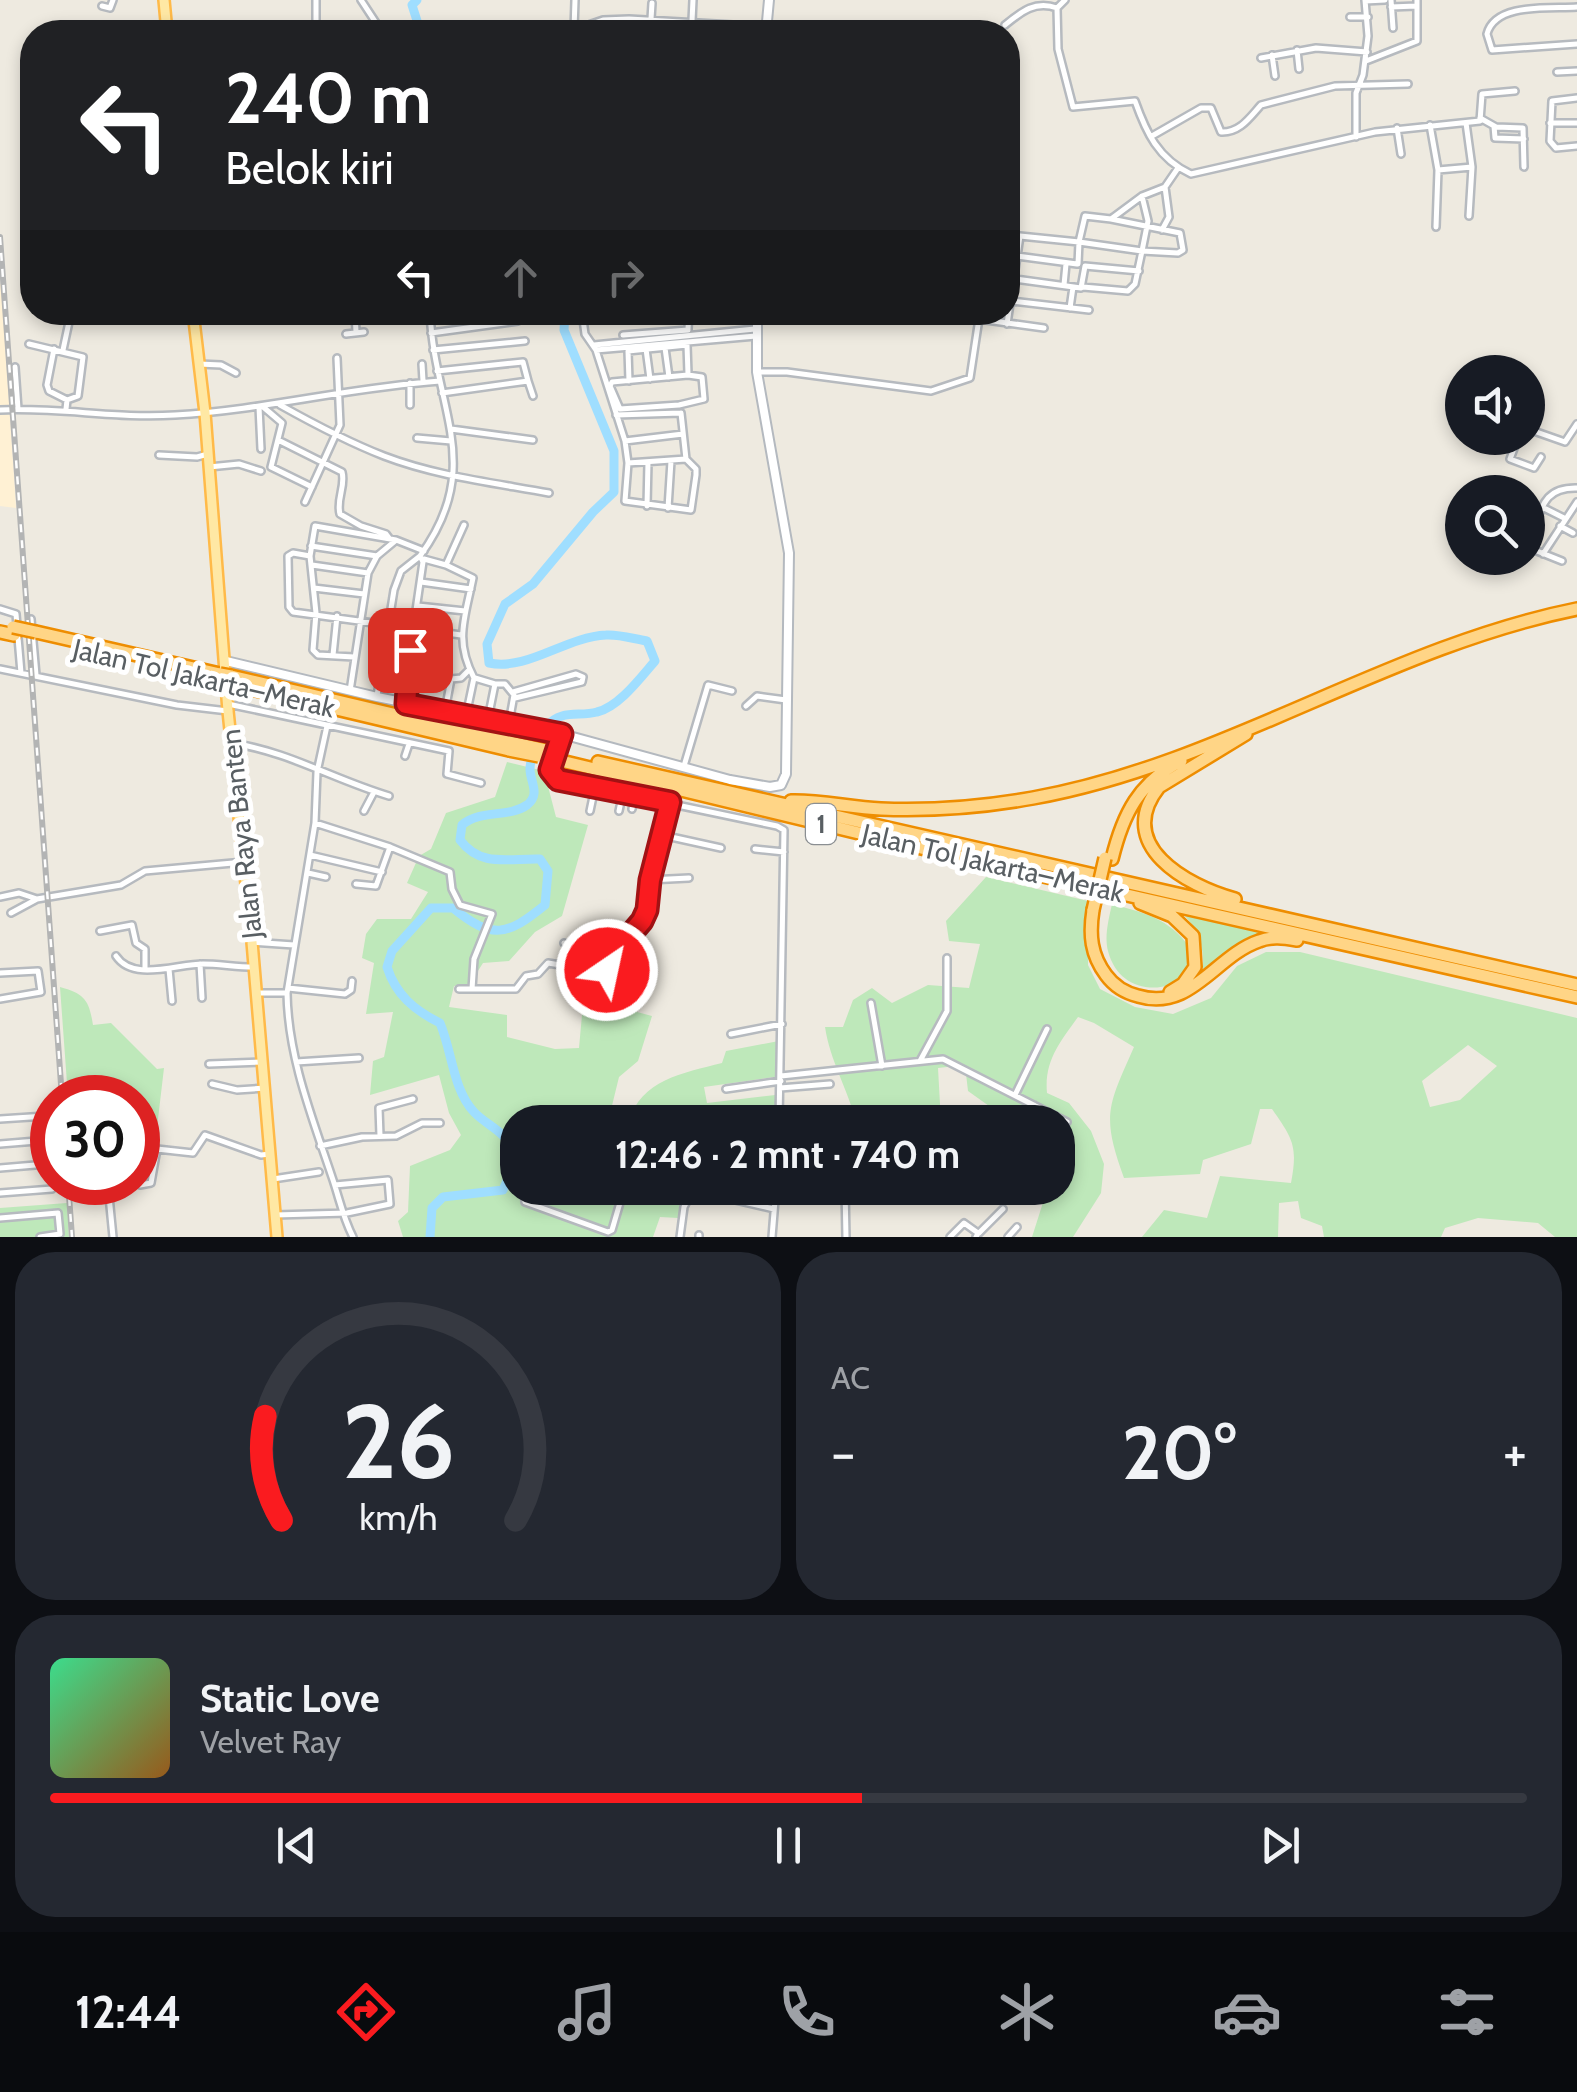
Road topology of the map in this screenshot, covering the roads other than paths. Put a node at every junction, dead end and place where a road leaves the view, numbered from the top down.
1 (113, 0) edge
2 (1065, 0) edge
3 (1365, 1) edge
4 (652, 2) dead end
5 (1389, 2) edge
6 (1029, 3) edge
7 (1416, 3) edge
8 (102, 6) dead end
9 (1577, 7) edge
10 (1057, 8) junction
11 (1368, 17) junction
12 (1350, 18) dead end
13 (651, 19) junction
14 (602, 20) edge
15 (673, 20) edge
16 (1010, 20) edge
17 (1393, 28) dead end
18 (1577, 44) edge
19 (1297, 50) junction
20 (1367, 52) junction
21 (1272, 54) junction
22 (1262, 58) dead end
23 (1366, 61) junction
24 (1299, 69) dead end
25 (1577, 71) edge
26 (1557, 72) dead end
27 (1275, 76) dead end
28 (1359, 84) junction
29 (1408, 84) dead end
30 (1515, 91) dead end
31 (1577, 98) edge
32 (1480, 118) junction
33 (1466, 123) junction
34 (1577, 123) edge
35 (1430, 124) junction
36 (1550, 124) junction
37 (1494, 126) junction
38 (1534, 127) dead end
39 (1396, 128) junction
40 (1523, 128) junction
41 (1152, 136) junction
42 (1356, 137) junction
43 (1524, 139) junction
44 (1577, 146) edge
45 (1537, 151) dead end
46 (1401, 154) dead end
47 (1524, 154) junction
48 (1472, 167) junction
49 (1524, 167) dead end
50 (1178, 168) junction
51 (1438, 170) junction
52 (1165, 187) junction
53 (1142, 196) junction
54 (1469, 216) dead end
55 (1111, 219) junction
56 (1436, 227) dead end
57 (1145, 228) junction
58 (1162, 230) junction
59 (1020, 237) edge
60 (1080, 242) junction
61 (1142, 250) junction
62 (1020, 256) edge
63 (1066, 264) junction
64 (1081, 265) junction
65 (1138, 271) junction
66 (1020, 279) edge
67 (1064, 285) junction
68 (1073, 287) junction
69 (1084, 287) junction
70 (1020, 302) edge
71 (1070, 308) junction
72 (1090, 310) dead end
73 (67, 325) edge
74 (195, 325) edge
75 (356, 325) edge
76 (430, 325) edge
77 (489, 325) edge
78 (585, 325) edge
79 (688, 325) edge
80 (756, 325) edge
81 (978, 325) edge
82 (1016, 325) edge
83 (1044, 328) dead end
84 (356, 332) junction
85 (364, 332) dead end
86 (430, 333) junction
87 (756, 333) junction
88 (346, 334) dead end
89 (623, 334) dead end
90 (687, 338) junction
91 (525, 342) dead end
92 (28, 344) dead end
93 (595, 347) junction
94 (665, 348) junction
95 (54, 349) junction
96 (646, 349) junction
97 (63, 350) junction
98 (433, 350) junction
99 (338, 358) dead end
100 (199, 364) junction
101 (422, 364) dead end
102 (14, 367) dead end
103 (437, 371) junction
104 (757, 372) junction
105 (236, 373) dead end
106 (688, 375) junction
107 (669, 378) junction
108 (528, 380) junction
109 (650, 380) junction
110 (440, 381) junction
111 (629, 381) junction
112 (423, 382) junction
113 (410, 383) junction
114 (442, 393) junction
115 (340, 394) junction
116 (534, 396) dead end
117 (67, 400) junction
118 (277, 404) junction
119 (410, 405) dead end
120 (260, 406) junction
121 (66, 409) junction
122 (680, 409) junction
123 (0, 410) edge
124 (18, 410) junction
125 (205, 412) junction
126 (616, 416) junction
127 (1577, 424) edge
128 (450, 429) junction
129 (682, 434) junction
130 (335, 435) junction
131 (1545, 435) edge
132 (418, 438) dead end
133 (278, 440) junction
134 (533, 440) dead end
135 (452, 441) junction
136 (625, 442) junction
137 (262, 449) dead end
138 (208, 454) junction
139 (160, 455) dead end
140 (1512, 455) edge
141 (1540, 458) dead end
142 (686, 459) junction
143 (671, 461) junction
144 (648, 462) junction
145 (324, 463) junction
146 (628, 463) junction
147 (209, 467) junction
148 (261, 472) dead end
149 (455, 475) junction
150 (312, 487) junction
151 (1577, 488) edge
152 (550, 493) dead end
153 (305, 502) dead end
154 (1577, 502) edge
155 (647, 506) junction
156 (1545, 506) edge
157 (1545, 508) edge
158 (668, 509) junction
159 (1564, 518) junction
160 (1577, 524) edge
161 (464, 525) dead end
162 (1560, 526) junction
163 (392, 539) junction
164 (311, 546) junction
165 (1545, 552) edge
166 (1545, 554) edge
167 (422, 555) junction
168 (310, 556) junction
169 (377, 556) junction
170 (1562, 561) dead end
171 (312, 566) junction
172 (446, 566) junction
173 (368, 573) junction
174 (421, 582) junction
175 (314, 588) junction
176 (470, 589) junction
177 (364, 594) junction
178 (418, 606) junction
179 (0, 610) edge
180 (465, 612) junction
181 (1577, 612) edge
182 (316, 613) junction
183 (337, 616) junction
184 (361, 620) junction
185 (388, 624) junction
186 (7, 629) edge
187 (414, 629) junction
188 (35, 630) junction
189 (436, 632) junction
190 (461, 635) junction
191 (333, 656) junction
192 (354, 657) junction
193 (0, 669) edge
194 (469, 670) junction
195 (22, 673) junction
196 (36, 675) junction
197 (226, 676) junction
198 (409, 676) junction
199 (474, 678) junction
200 (495, 684) junction
201 (350, 691) junction
202 (732, 691) dead end
203 (514, 695) junction
204 (377, 698) junction
205 (789, 700) junction
206 (406, 704) junction
207 (746, 706) dead end
208 (228, 708) junction
209 (445, 712) junction
210 (466, 716) junction
211 (488, 718) junction
212 (511, 723) junction
213 (327, 726) junction
214 (559, 733) junction
215 (1246, 734) junction
216 (232, 744) junction
217 (409, 744) junction
218 (405, 756) dead end
219 (558, 757) junction
220 (1165, 761) junction
221 (684, 766) junction
222 (317, 772) junction
223 (481, 783) dead end
224 (595, 787) junction
225 (374, 792) junction
226 (623, 792) junction
227 (635, 794) junction
228 (389, 796) dead end
229 (670, 802) junction
230 (782, 804) junction
231 (632, 809) dead end
232 (364, 811) dead end
233 (619, 811) dead end
234 (590, 812) dead end
235 (315, 823) junction
236 (662, 836) junction
237 (390, 847) junction
238 (721, 848) dead end
239 (755, 850) dead end
240 (784, 852) junction
241 (310, 855) junction
242 (1109, 858) junction
243 (244, 862) junction
244 (308, 872) junction
245 (382, 872) junction
246 (326, 877) dead end
247 (689, 878) dead end
248 (650, 880) junction
249 (356, 884) dead end
250 (1086, 884) junction
251 (0, 897) edge
252 (37, 899) junction
253 (1096, 911) junction
254 (12, 913) dead end
255 (1300, 920) junction
256 (100, 931) dead end
257 (252, 942) junction
258 (564, 943) dead end
259 (294, 945) junction
260 (1359, 947) junction
261 (116, 956) dead end
262 (612, 956) junction
263 (947, 958) dead end
264 (200, 964) junction
265 (253, 967) junction
266 (146, 968) junction
267 (169, 968) junction
268 (609, 969) junction
269 (0, 973) edge
270 (624, 974) dead end
271 (352, 981) dead end
272 (1577, 984) edge
273 (459, 989) dead end
274 (472, 989) junction
275 (288, 991) junction
276 (256, 993) junction
277 (1577, 996) edge
278 (202, 998) dead end
279 (0, 999) edge
280 (172, 1000) dead end
281 (872, 1003) dead end
282 (782, 1024) junction
283 (1047, 1029) dead end
284 (731, 1034) dead end
285 (359, 1058) dead end
286 (920, 1061) junction
287 (262, 1062) junction
288 (296, 1062) junction
289 (209, 1064) dead end
290 (882, 1066) junction
291 (781, 1082) junction
292 (212, 1084) dead end
293 (830, 1084) dead end
294 (264, 1088) junction
295 (726, 1089) dead end
296 (1015, 1095) junction
297 (413, 1099) dead end
298 (780, 1105) edge
299 (1034, 1105) edge
300 (30, 1117) edge
301 (0, 1120) edge
302 (440, 1123) dead end
303 (380, 1136) junction
304 (30, 1142) edge
305 (0, 1144) edge
306 (320, 1146) junction
307 (160, 1149) edge
308 (270, 1154) junction
309 (30, 1165) edge
310 (0, 1168) edge
311 (319, 1172) dead end
312 (272, 1178) junction
313 (335, 1185) junction
314 (30, 1191) edge
315 (0, 1193) edge
316 (110, 1205) edge
317 (532, 1205) edge
318 (618, 1205) edge
319 (686, 1205) edge
320 (757, 1205) edge
321 (774, 1205) edge
322 (845, 1205) edge
323 (774, 1209) junction
324 (1003, 1210) dead end
325 (342, 1212) junction
326 (275, 1215) junction
327 (0, 1218) edge
328 (1016, 1227) dead end
329 (978, 1235) edge
330 (40, 1237) edge
331 (113, 1237) edge
332 (277, 1237) edge
333 (352, 1237) edge
334 (680, 1237) edge
335 (772, 1237) edge
336 (846, 1237) edge
337 (950, 1237) edge
338 (1008, 1237) edge

1 - 8 street
2 - 10 street
3 - 5 street
3 - 11 street
4 - 13 street
5 - 7 street
5 - 17 street
6 - 10 street
6 - 16 street
7 - 23 street
9 - 18 street
10 - 41 street
11 - 12 street
11 - 20 street
13 - 14 street
13 - 15 street
19 - 20 street
19 - 21 street
19 - 24 street
20 - 23 street
21 - 22 street
21 - 27 street
23 - 28 street
25 - 26 street
28 - 29 street
28 - 41 street
28 - 42 street
30 - 32 street
31 - 36 street
32 - 33 street
32 - 37 street
33 - 35 street
33 - 48 street
34 - 36 street
35 - 39 street
35 - 51 street
36 - 44 street
37 - 40 street
37 - 43 street
38 - 40 street
39 - 42 street
39 - 46 street
40 - 43 street
41 - 50 street
42 - 50 street
43 - 47 street
45 - 47 street
47 - 49 street
48 - 51 street
48 - 54 street
50 - 52 street
51 - 56 street
52 - 53 street
52 - 58 street
53 - 55 street
53 - 57 street
55 - 57 street
55 - 60 street
57 - 58 street
57 - 61 street
58 - 61 street
59 - 60 street
60 - 61 street
60 - 64 street
61 - 65 street
62 - 63 street
63 - 64 street
63 - 67 street
64 - 65 street
64 - 69 street
65 - 69 street
66 - 67 street
67 - 68 street
68 - 69 street
68 - 71 street
70 - 71 street
71 - 72 street
73 - 97 street
74 - 100 main road, Jalan Raya Banten
75 - 84 street
76 - 86 street
77 - 86 street
78 - 93 street
79 - 90 street
80 - 87 street
81 - 104 street
82 - 83 street
84 - 85 street
84 - 88 street
86 - 98 street
87 - 90 street
87 - 104 street
89 - 90 street
90 - 93 street
90 - 94 street
90 - 106 street
91 - 98 street
92 - 95 street
93 - 126 street
94 - 96 street
94 - 107 street
95 - 97 street
95 - 117 street
96 - 109 street
96 - 111 street
97 - 117 street
98 - 103 street
99 - 115 street
100 - 105 street
100 - 125 main road, Jalan Raya Banten
101 - 112 street
102 - 124 street
103 - 108 street
103 - 110 street
104 - 205 street
106 - 107 street
106 - 122 street
107 - 109 street
108 - 114 street
108 - 116 street
109 - 111 street
110 - 112 street
110 - 114 street
111 - 122 street
112 - 113 street
113 - 115 street
113 - 119 street
114 - 128 street
115 - 118 street
115 - 130 street
117 - 121 street
118 - 120 street
118 - 130 street
120 - 125 street
120 - 133 street
120 - 137 street
121 - 124 street
121 - 125 street
122 - 126 street
122 - 129 street
123 - 124 street
125 - 138 main road, Jalan Raya Banten
126 - 136 street
127 - 131 street
128 - 134 street
128 - 135 street
129 - 136 street
129 - 142 street
130 - 145 street
130 - 149 street
132 - 135 street
133 - 145 street
133 - 150 street
135 - 149 street
136 - 146 street
138 - 139 street
138 - 147 main road, Jalan Raya Banten
140 - 141 street
142 - 143 street
142 - 158 street
143 - 144 street
143 - 158 street
144 - 146 street
144 - 155 street
145 - 150 street
145 - 163 street
146 - 155 street
147 - 148 street
147 - 197 main road, Jalan Raya Banten
149 - 152 street
149 - 167 street
150 - 153 street
151 - 156 street
154 - 159 street
155 - 158 street
157 - 159 street
159 - 162 street
160 - 162 street
161 - 172 street
162 - 165 street
163 - 164 street
163 - 167 street
163 - 169 street
164 - 168 street
164 - 169 street
166 - 170 street
167 - 172 street
167 - 174 street
167 - 185 street
168 - 171 street
168 - 182 street
169 - 173 street
171 - 173 street
171 - 175 street
172 - 176 street
173 - 177 street
174 - 176 street
174 - 178 street
175 - 177 street
175 - 182 street
176 - 180 street
177 - 184 street
178 - 180 street
178 - 187 street
179 - 195 street
180 - 190 street
181 - 215 highway
181 - 220 highway
182 - 183 street
182 - 191 street
183 - 184 street
183 - 191 street
184 - 185 street
184 - 192 street
185 - 187 street
185 - 204 street
186 - 188 highway, Jalan Tol Jakarta–Merak / 1
187 - 189 street
187 - 198 street
188 - 196 street
188 - 197 highway, Jalan Tol Jakarta–Merak / 1
189 - 190 street
189 - 198 street
190 - 194 street
191 - 192 street
192 - 201 street
193 - 195 street
194 - 199 street
194 - 209 street
195 - 196 street
196 - 208 street
197 - 201 street
197 - 208 main road, Jalan Raya Banten
197 - 219 highway, Jalan Tol Jakarta–Merak / 1, bridge
198 - 206 street
199 - 200 street
199 - 210 street
200 - 203 street
200 - 211 street
201 - 204 street
202 - 221 street
203 - 203 street
203 - 212 street
204 - 206 street
205 - 207 street
205 - 221 street
206 - 209 street
208 - 213 street
208 - 216 main road, Jalan Raya Banten
209 - 210 street
210 - 211 street
211 - 212 street
212 - 214 street
213 - 217 street
213 - 222 street
214 - 221 street
214 - 224 street
215 - 242 highway
215 - 255 highway
216 - 222 street
216 - 243 main road, Jalan Raya Banten
217 - 218 street
217 - 223 street
219 - 230 highway, Jalan Tol Jakarta–Merak / 1
219 - 250 highway, Jalan Tol Jakarta–Merak / 1
220 - 230 highway
220 - 242 highway
222 - 225 street
222 - 235 street
224 - 226 street
224 - 234 street
225 - 228 street
225 - 232 street
226 - 227 street
226 - 233 street
227 - 229 street
227 - 231 street
229 - 236 street
229 - 240 street
230 - 255 highway, Jalan Tol Jakarta–Merak / 1
235 - 237 street
235 - 241 street
236 - 238 street
236 - 248 street
237 - 245 street
237 - 274 street
239 - 240 street
240 - 282 street
241 - 244 street
241 - 245 street
242 - 253 highway, bridge
243 - 252 street
243 - 257 main road, Jalan Raya Banten
244 - 246 street
244 - 259 street
245 - 249 street
247 - 248 street
248 - 262 street
250 - 253 highway
250 - 260 highway, Jalan Tol Jakarta–Merak / 1
251 - 252 street
252 - 254 street
253 - 260 highway
255 - 272 highway, Jalan Tol Jakarta–Merak / 1
256 - 266 street
257 - 259 street
257 - 265 main road, Jalan Raya Banten
258 - 262 street
259 - 275 street
260 - 277 highway, Jalan Tol Jakarta–Merak / 1
261 - 266 street
262 - 268 street
263 - 286 street
264 - 265 street
264 - 267 street
264 - 278 street
265 - 276 main road, Jalan Raya Banten
266 - 267 street
267 - 280 street
268 - 270 street
268 - 274 street
269 - 279 street
271 - 275 street
273 - 274 street
275 - 276 street
275 - 288 street
276 - 287 main road, Jalan Raya Banten
281 - 290 street
282 - 284 street
282 - 291 street
283 - 296 street
285 - 288 street
286 - 290 street
286 - 296 street
287 - 289 street
287 - 294 main road, Jalan Raya Banten
288 - 306 street
290 - 291 street
291 - 293 street
291 - 295 street
291 - 298 street
292 - 294 street
294 - 308 main road, Jalan Raya Banten
296 - 299 street
297 - 303 street
300 - 301 street
302 - 303 street
303 - 306 street
304 - 305 street
306 - 313 street
307 - 308 street
308 - 312 main road, Jalan Raya Banten
309 - 310 street
311 - 312 street
312 - 326 main road, Jalan Raya Banten
313 - 325 street
313 - 325 street
314 - 315 street
316 - 331 street
317 - 318 street
319 - 334 street
320 - 323 street
321 - 323 street
322 - 336 street
323 - 335 street
324 - 329 street
325 - 326 street
325 - 333 street
326 - 332 main road, Jalan Raya Banten
327 - 330 street
328 - 338 street
329 - 337 street

